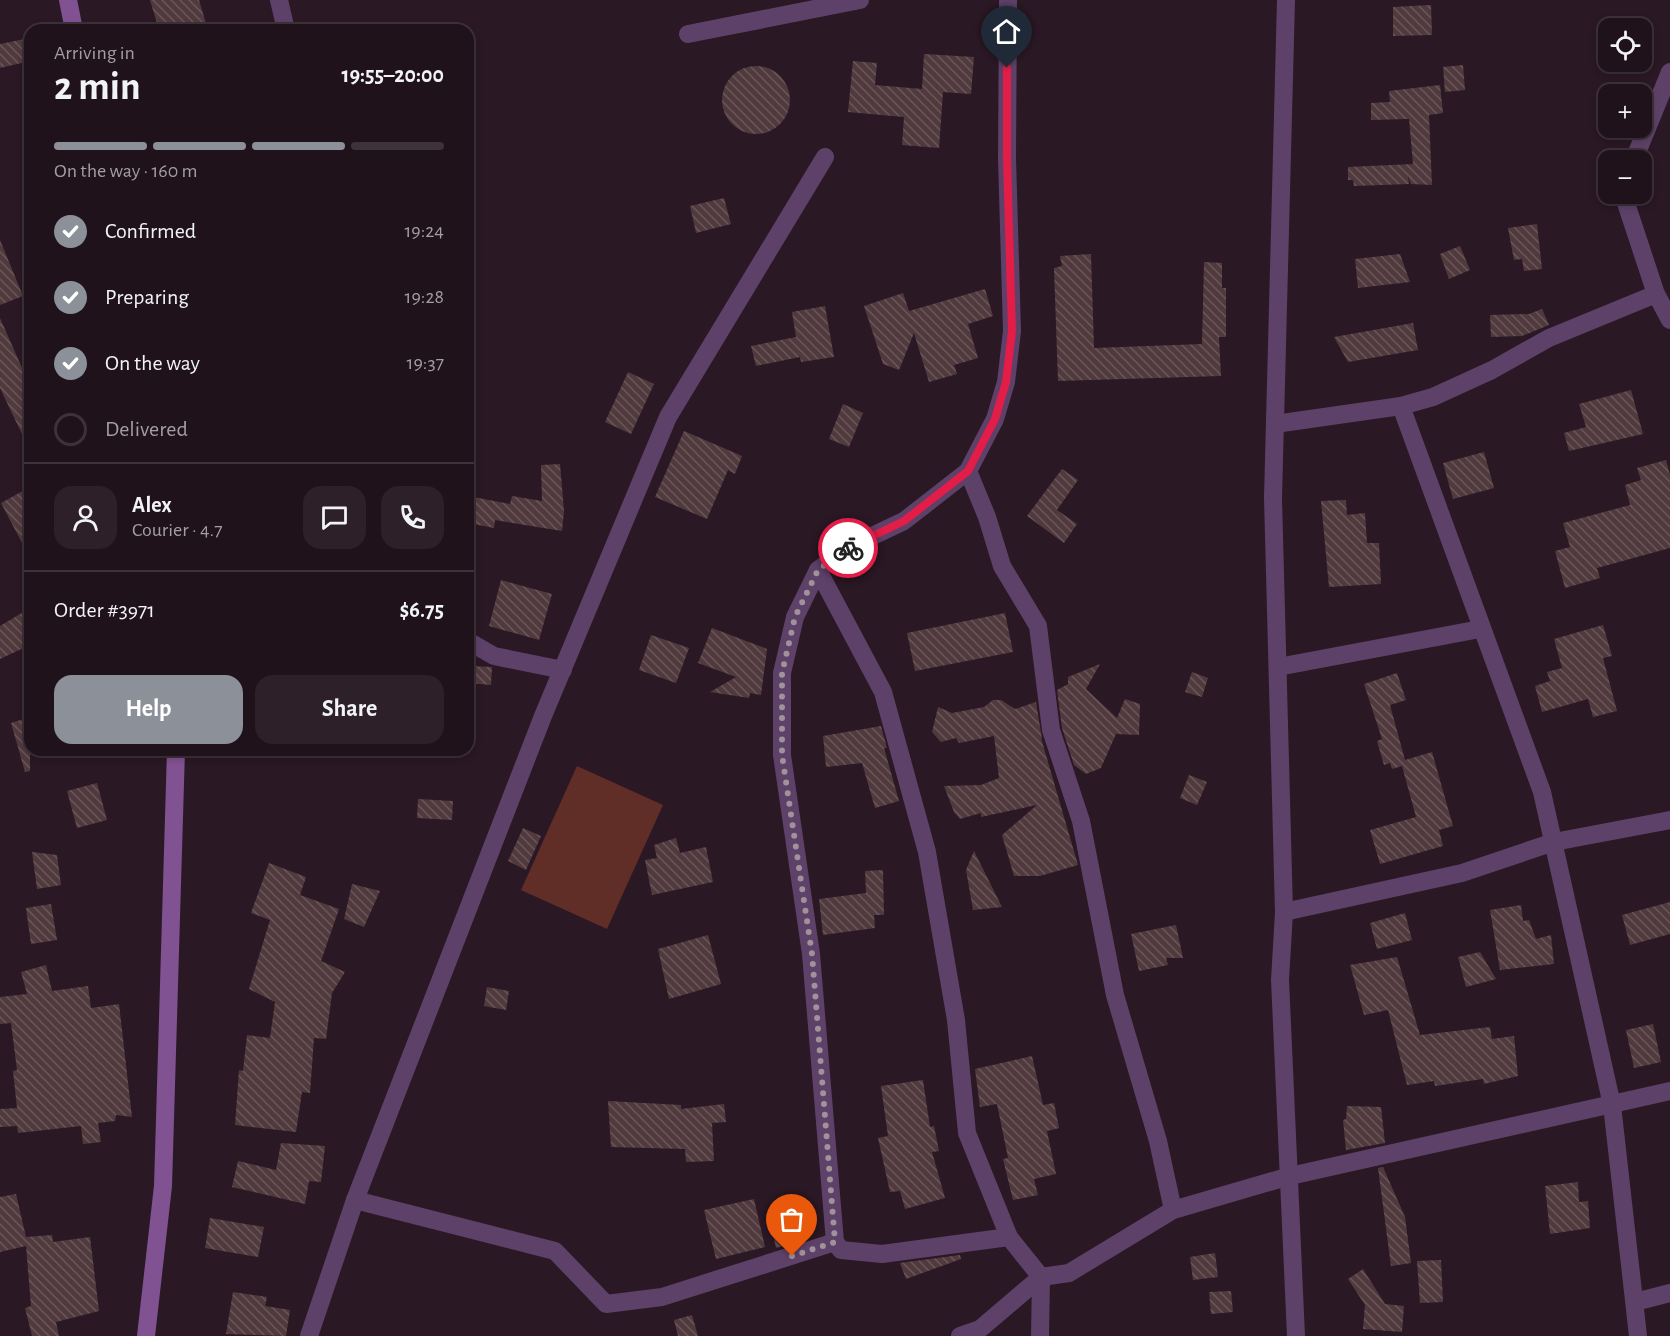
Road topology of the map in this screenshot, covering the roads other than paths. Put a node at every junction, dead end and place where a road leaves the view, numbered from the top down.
1 (68, 0) edge
2 (279, 0) edge
3 (860, 0) edge
4 (1008, 0) edge
5 (1286, 0) edge
6 (73, 24) edge
7 (285, 24) edge
8 (688, 34) dead end
9 (1670, 72) edge
10 (1638, 150) edge
11 (825, 157) dead end
12 (1626, 204) edge
13 (1656, 294) junction
14 (1670, 320) edge
15 (1401, 406) junction
16 (1275, 424) junction
17 (968, 471) junction
18 (818, 570) junction
19 (1480, 629) junction
20 (474, 644) edge
21 (1278, 667) junction
22 (562, 670) junction
23 (176, 756) edge
24 (1670, 820) edge
25 (1554, 842) junction
26 (1284, 912) junction
27 (1670, 1091) edge
28 (1612, 1105) junction
29 (1290, 1176) junction
30 (355, 1200) junction
31 (1173, 1210) junction
32 (1009, 1237) junction
33 (835, 1242) junction
34 (1041, 1277) junction
35 (1670, 1293) edge
36 (1635, 1302) junction
37 (146, 1336) edge
38 (309, 1336) edge
39 (960, 1336) edge
40 (1040, 1336) edge
41 (1296, 1336) edge
42 (1638, 1336) edge

1 - 6 street
2 - 7 street
3 - 8 street
4 - 17 street
5 - 16 street
9 - 10 street
11 - 22 street
12 - 13 street
13 - 14 street
13 - 15 street
15 - 16 street
15 - 19 street
16 - 21 street
17 - 18 street
17 - 31 street
18 - 32 street
18 - 33 street
19 - 21 street
19 - 25 street
20 - 22 street
21 - 26 street
22 - 30 street
23 - 37 street
24 - 25 street
25 - 26 street
25 - 28 street
26 - 29 street
27 - 28 street
28 - 29 street
28 - 36 street
29 - 31 street
29 - 41 street
30 - 33 street
30 - 38 street
31 - 34 street
32 - 33 street
32 - 34 street
34 - 39 street
34 - 40 street
35 - 36 street
36 - 42 street

